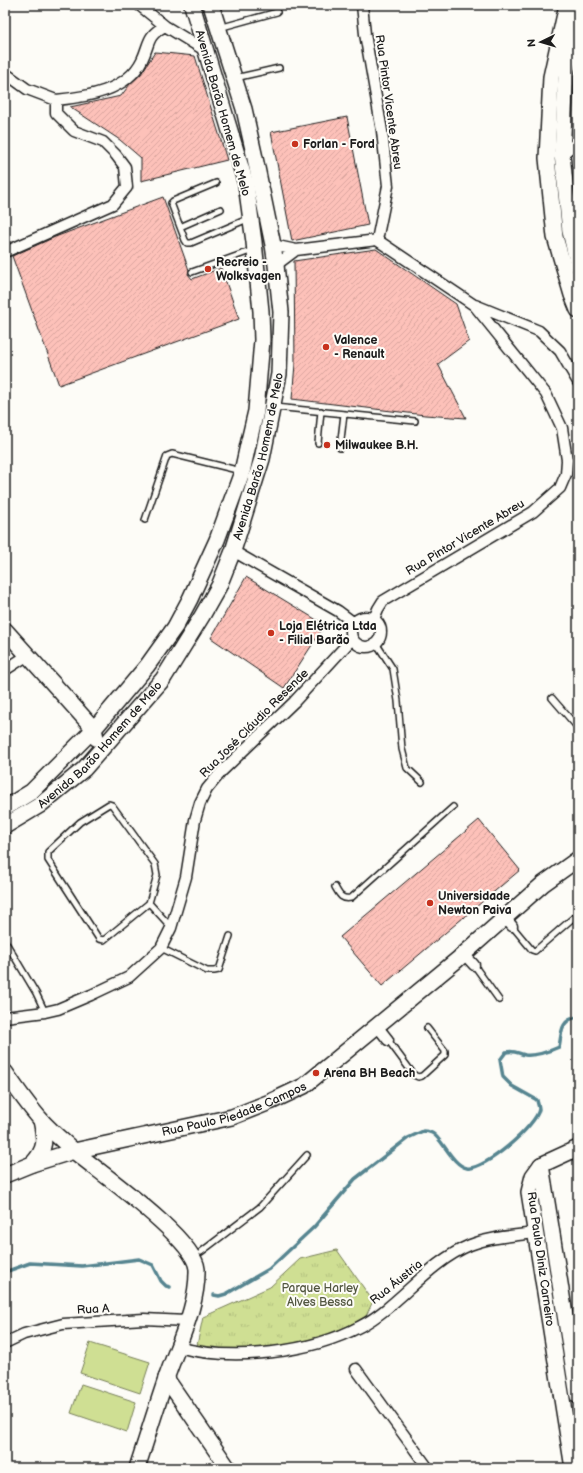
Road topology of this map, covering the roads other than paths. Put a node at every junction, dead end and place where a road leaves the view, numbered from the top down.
1 (139, 5) edge
2 (192, 5) edge
3 (211, 5) edge
4 (362, 5) edge
5 (567, 5) edge
6 (277, 12) dead end
7 (578, 20) edge
8 (165, 26) junction
9 (218, 28) junction
10 (206, 51) junction
11 (279, 68) dead end
12 (5, 73) edge
13 (234, 78) junction
14 (56, 100) junction
15 (578, 142) edge
16 (562, 154) junction
17 (256, 158) junction
18 (547, 158) junction
19 (216, 183) dead end
20 (221, 209) dead end
21 (250, 218) junction
22 (180, 227) junction
23 (377, 240) junction
24 (274, 245) junction
25 (254, 246) junction
26 (296, 250) junction
27 (5, 252) edge
28 (276, 265) junction
29 (578, 265) edge
30 (192, 272) dead end
31 (258, 286) junction
32 (474, 305) junction
33 (578, 310) edge
34 (578, 382) edge
35 (273, 407) junction
36 (320, 411) junction
37 (344, 414) junction
38 (415, 420) dead end
39 (318, 442) dead end
40 (340, 448) dead end
41 (242, 472) junction
42 (225, 514) junction
43 (144, 520) dead end
44 (233, 551) junction
45 (374, 619) junction
46 (354, 623) junction
47 (5, 630) edge
48 (352, 639) junction
49 (376, 644) junction
50 (28, 656) junction
51 (5, 670) edge
52 (552, 698) dead end
53 (578, 728) edge
54 (94, 729) junction
55 (84, 769) junction
56 (422, 782) dead end
57 (453, 807) dead end
58 (5, 808) edge
59 (5, 826) edge
60 (578, 859) edge
61 (334, 888) dead end
62 (149, 903) junction
63 (578, 917) edge
64 (508, 922) junction
65 (171, 928) junction
66 (230, 936) dead end
67 (5, 942) edge
68 (161, 948) junction
69 (464, 954) junction
70 (474, 965) joint
71 (498, 1000) dead end
72 (45, 1012) junction
73 (7, 1016) edge
74 (377, 1026) junction
75 (428, 1028) dead end
76 (388, 1040) joint
77 (5, 1072) edge
78 (41, 1120) junction
79 (578, 1148) edge
80 (74, 1151) junction
81 (307, 1155) dead end
82 (32, 1164) junction
83 (541, 1165) junction
84 (5, 1175) edge
85 (535, 1233) junction
86 (197, 1256) junction
87 (186, 1321) junction
88 (5, 1342) edge
89 (178, 1347) junction
90 (574, 1353) edge
91 (356, 1369) dead end
92 (166, 1378) junction
93 (578, 1396) edge
94 (137, 1468) edge
95 (228, 1468) edge
96 (428, 1468) edge
97 (573, 1468) edge

1 - 8 street
2 - 10 main road, Avenida Barão Homem de Melo
3 - 9 main road, Avenida Barão Homem de Melo
4 - 23 street, Rua Pintor Vicente Abreu
5 - 18 main road
6 - 9 lane
7 - 16 main road
8 - 10 street
8 - 14 street
9 - 13 main road, Avenida Barão Homem de Melo
10 - 17 main road
10 - 21 main road, Avenida Barão Homem de Melo
11 - 13 lane
12 - 14 street
13 - 17 main road, Avenida Barão Homem de Melo
14 - 27 street
15 - 16 street
16 - 18 street
16 - 29 main road
17 - 24 main road, Avenida Barão Homem de Melo
18 - 33 main road
19 - 22 lane
20 - 22 lane
21 - 22 lane
21 - 25 main road, Avenida Barão Homem de Melo
23 - 26 street
23 - 32 street, Rua Pintor Vicente Abreu
24 - 25 main road
24 - 26 street
24 - 28 main road, Avenida Barão Homem de Melo
25 - 30 lane
25 - 31 main road, Avenida Barão Homem de Melo
26 - 28 street
28 - 31 main road
28 - 35 main road, Avenida Barão Homem de Melo
31 - 41 main road, Avenida Barão Homem de Melo
32 - 34 street
32 - 45 street, Rua Pintor Vicente Abreu
35 - 36 lane
35 - 44 main road, Avenida Barão Homem de Melo
36 - 37 lane
36 - 39 lane
37 - 38 lane
37 - 40 lane
41 - 42 main road, Avenida Barão Homem de Melo
41 - 43 lane
42 - 44 main road
42 - 54 main road, Avenida Barão Homem de Melo
44 - 46 street
44 - 55 main road, Avenida Barão Homem de Melo
45 - 46 street
45 - 49 street
46 - 48 street
47 - 50 main road
48 - 49 street
48 - 65 street, Rua José Cláudio Resende
49 - 56 lane
50 - 51 street
50 - 54 main road
52 - 53 lane
54 - 55 main road
54 - 58 main road, Avenida Barão Homem de Melo
55 - 59 main road, Avenida Barão Homem de Melo
57 - 61 lane
60 - 64 main road, Rua Paulo Piedade Campos
62 - 62 lane
62 - 65 lane
63 - 64 lane
64 - 69 main road, Rua Paulo Piedade Campos
65 - 68 street, Rua José Cláudio Resende
66 - 68 lane
67 - 72 lane
68 - 72 street, Rua José Cláudio Resende
69 - 70 street
69 - 74 main road, Rua Paulo Piedade Campos
70 - 71 lane
72 - 73 street, Rua José Cláudio Resende
74 - 76 street
74 - 80 main road, Rua Paulo Piedade Campos
75 - 76 lane
77 - 78 main road
78 - 80 main road
78 - 82 main road
79 - 83 main road
80 - 82 main road, Rua Paulo Piedade Campos
80 - 86 main road
81 - 86 lane
82 - 84 main road, Rua Paulo Piedade Campos
83 - 85 main road, Rua Paulo Diniz Carneiro
83 - 90 main road, Rua Paulo Diniz Carneiro
85 - 89 street, Rua Áustria
85 - 97 main road, Rua Paulo Diniz Carneiro
86 - 87 main road
87 - 88 street, Rua A
87 - 89 main road
89 - 92 main road
90 - 93 main road, Rua Paulo Diniz Carneiro
91 - 96 street
92 - 94 main road
92 - 95 main road

